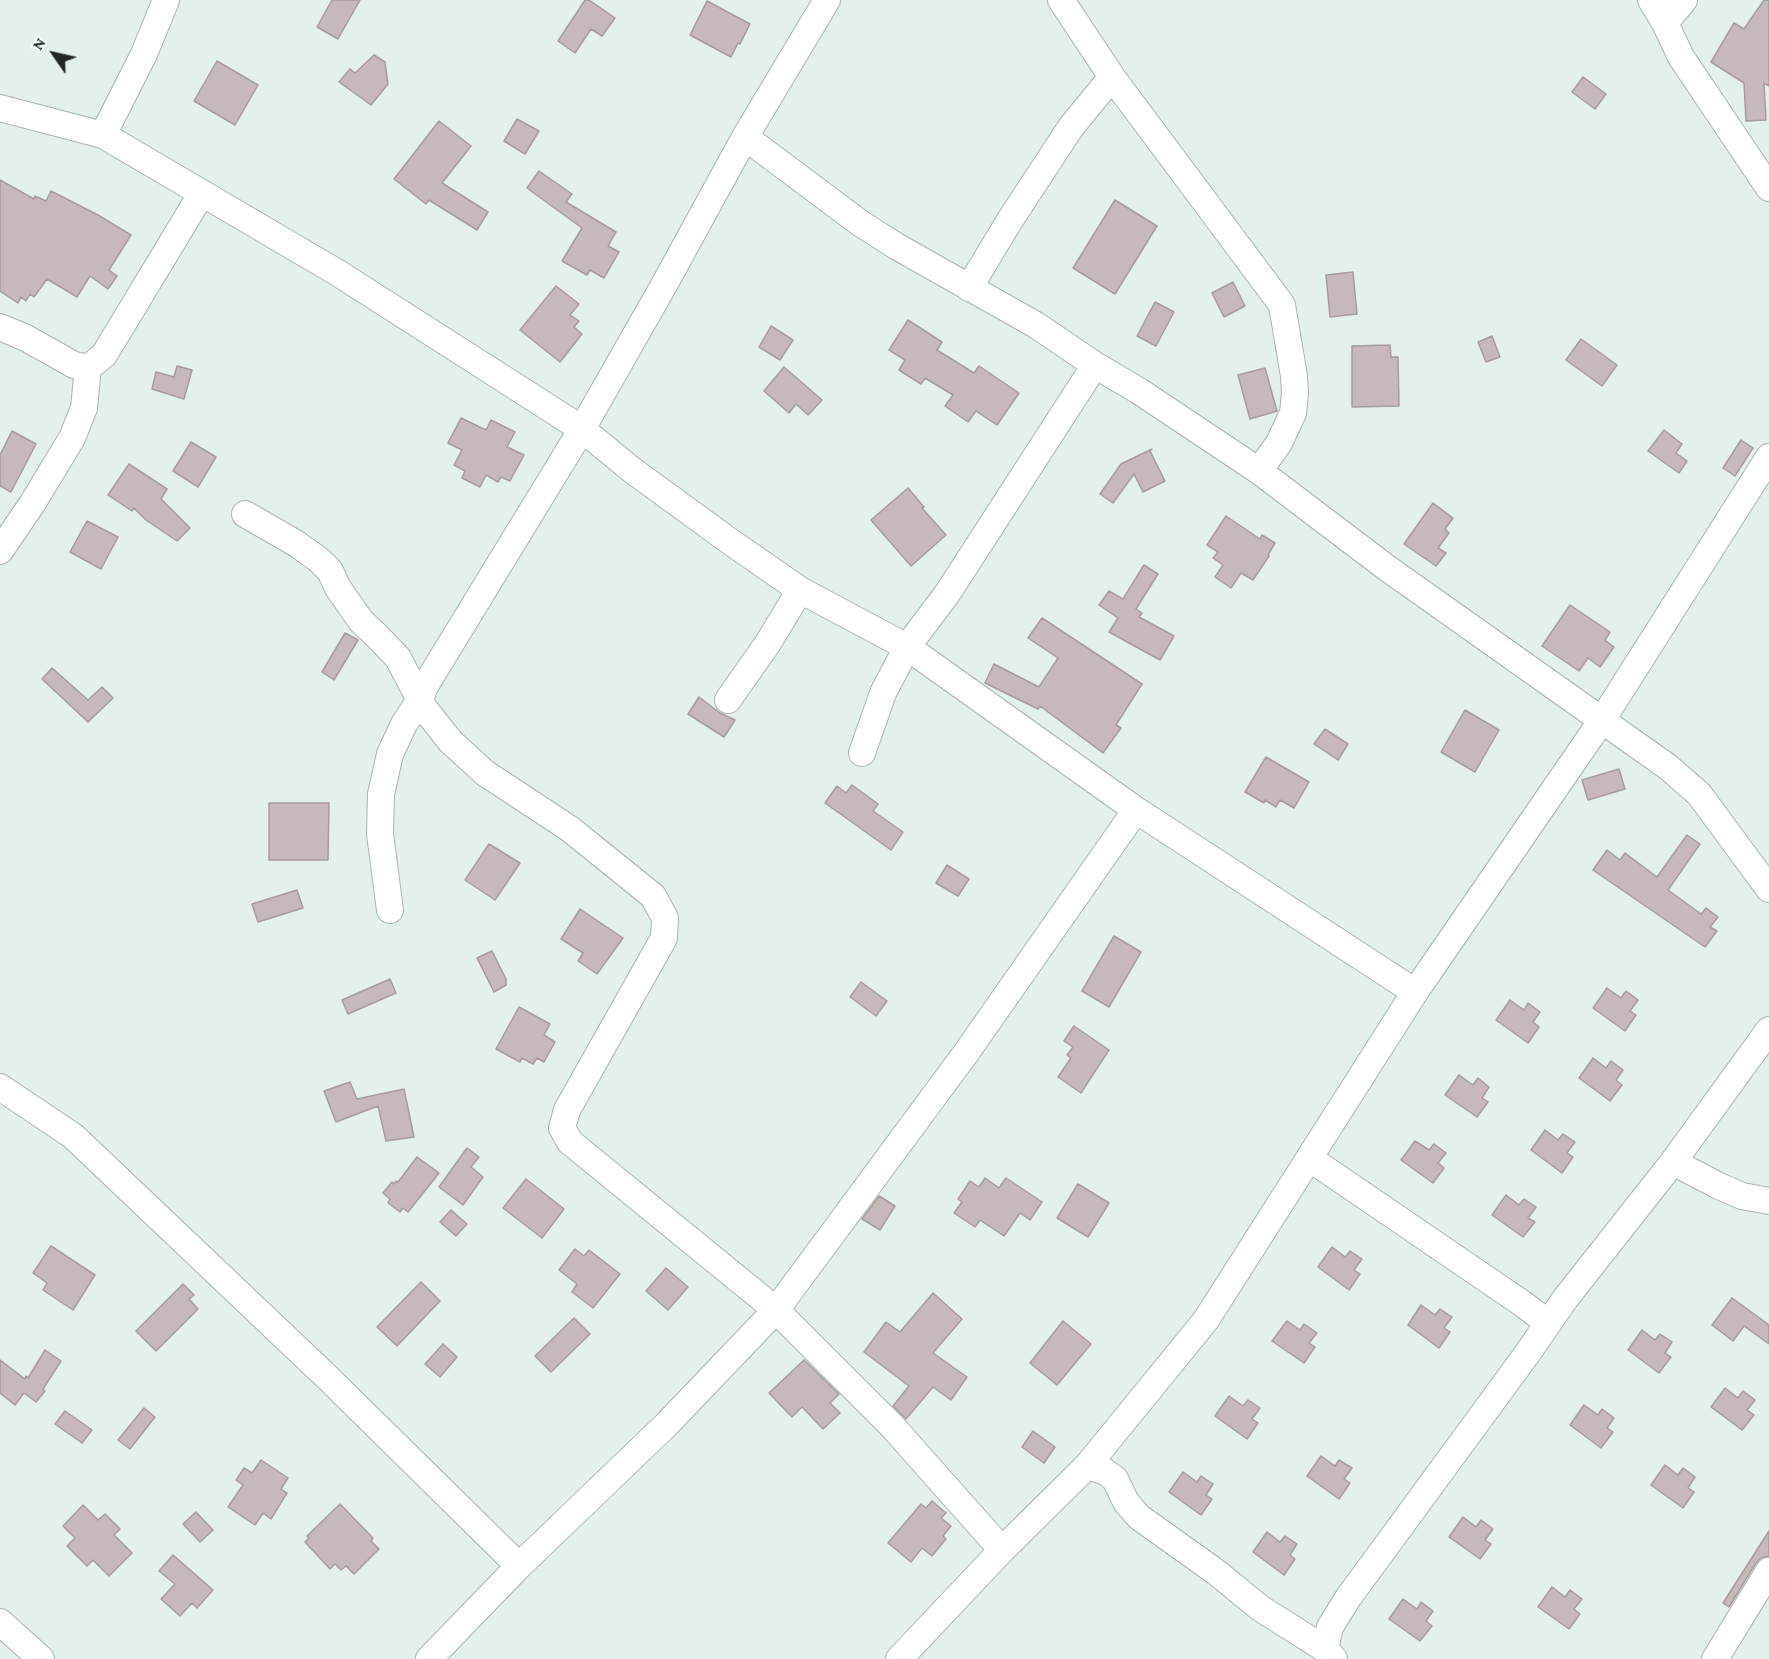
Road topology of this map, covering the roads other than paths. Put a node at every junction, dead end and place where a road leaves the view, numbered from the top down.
1 (166, 0) edge
2 (827, 0) edge
3 (1061, 0) edge
4 (1651, 0) edge
5 (1684, 0) edge
6 (1665, 23) junction
7 (1112, 77) junction
8 (0, 108) edge
9 (103, 135) junction
10 (745, 137) junction
11 (1769, 188) edge
12 (202, 193) junction
13 (969, 288) junction
14 (0, 327) edge
15 (1095, 365) junction
16 (88, 368) junction
17 (582, 429) junction
18 (1769, 457) edge
19 (1259, 471) junction
20 (245, 514) dead end
21 (0, 551) edge
22 (800, 590) junction
23 (907, 647) junction
24 (420, 700) junction
25 (728, 700) dead end
26 (1602, 720) junction
27 (862, 753) dead end
28 (1136, 810) junction
29 (1769, 889) edge
30 (390, 910) dead end
31 (1415, 992) junction
32 (1769, 1030) edge
33 (0, 1087) edge
34 (1309, 1158) junction
35 (1673, 1162) junction
36 (1769, 1201) edge
37 (776, 1310) junction
38 (1548, 1323) junction
39 (1086, 1466) junction
40 (1002, 1550) junction
41 (519, 1566) junction
42 (1769, 1571) edge
43 (0, 1622) edge
44 (1330, 1654) edge
45 (41, 1659) edge
46 (429, 1659) edge
47 (899, 1659) edge
48 (1715, 1659) edge

1 - 9 street
2 - 10 street
3 - 7 street
4 - 6 street
5 - 6 street
6 - 11 street
7 - 13 street
7 - 19 street
8 - 9 street
9 - 12 street
10 - 13 street
10 - 17 street
12 - 16 street
12 - 17 street
13 - 15 street
14 - 16 street
15 - 19 street
15 - 23 street
16 - 21 street
17 - 22 street
17 - 24 street
18 - 26 street
19 - 26 street
20 - 24 street
22 - 23 street
22 - 25 street
23 - 27 street
23 - 28 street
24 - 30 street
24 - 37 street
26 - 29 street
26 - 31 street
28 - 31 street
28 - 37 street
31 - 34 street
32 - 35 street
33 - 41 street
34 - 38 street
34 - 39 street
35 - 36 street
35 - 38 street
37 - 40 street
37 - 41 street
38 - 44 street
39 - 40 street
39 - 44 street
40 - 47 street
41 - 46 street
42 - 48 street
43 - 45 street

